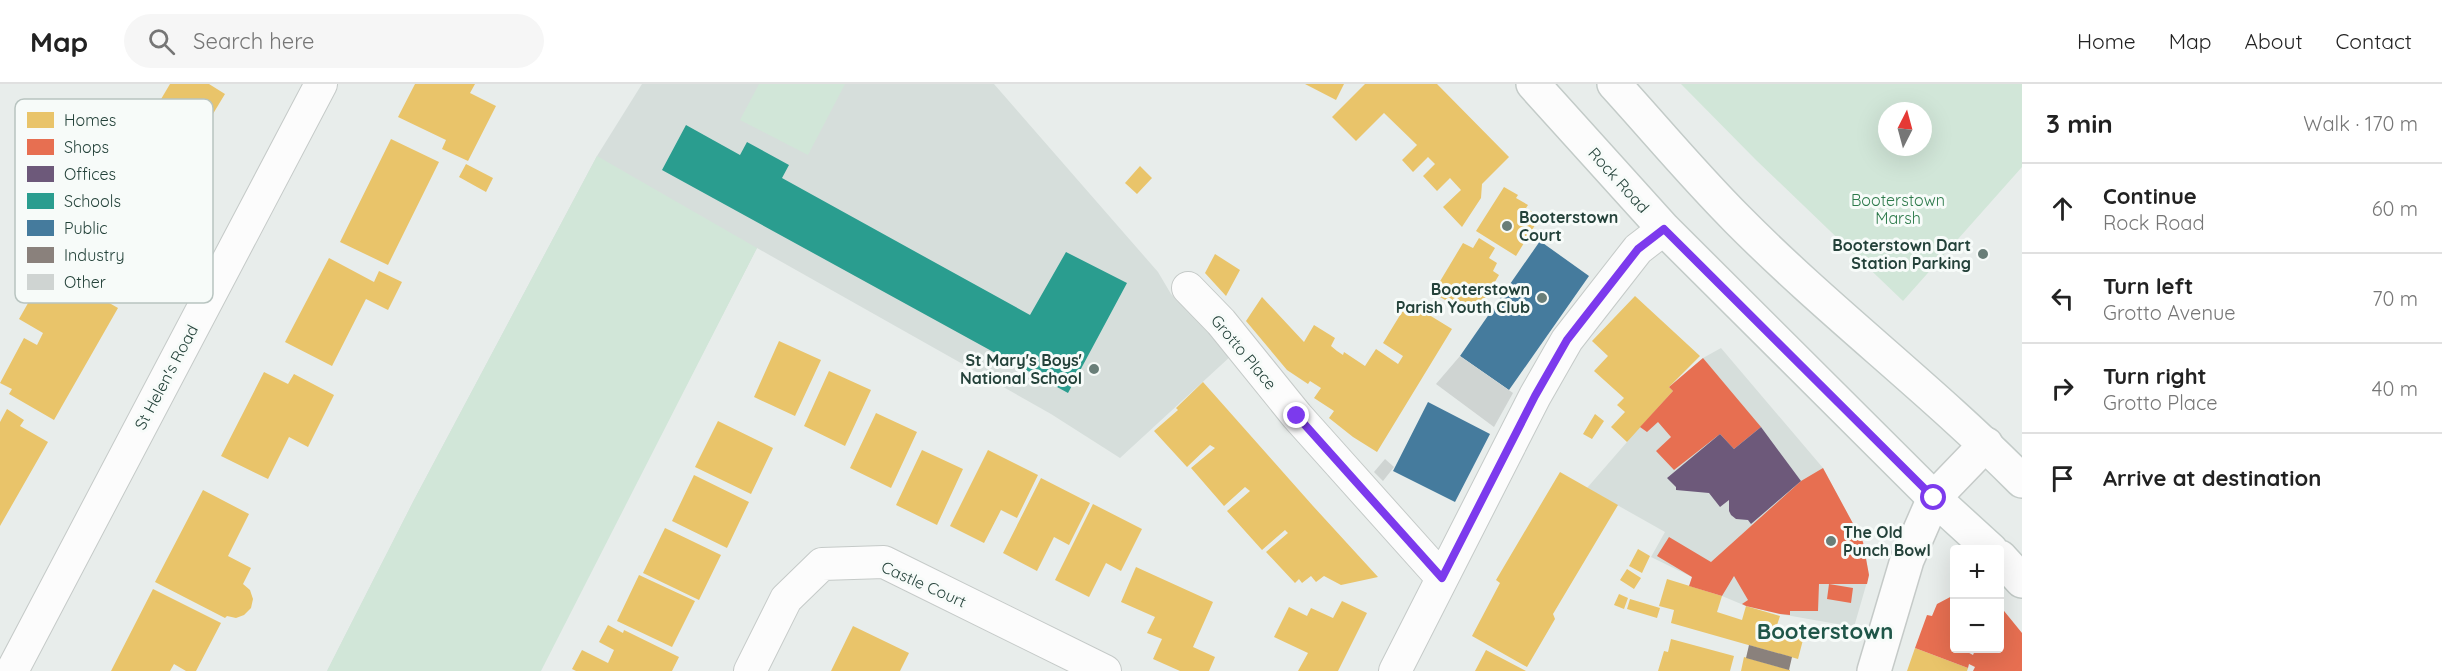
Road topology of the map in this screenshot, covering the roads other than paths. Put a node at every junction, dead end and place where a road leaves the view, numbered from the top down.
1 (321, 84) edge
2 (1533, 84) edge
3 (1614, 84) edge
4 (1664, 229) junction
5 (1188, 288) dead end
6 (213, 289) edge
7 (206, 303) edge
8 (1986, 444) junction
9 (2022, 481) edge
10 (1934, 498) junction
11 (1987, 545) edge
12 (2004, 561) edge
13 (1442, 578) junction
14 (2022, 581) edge
15 (12, 671) edge
16 (750, 671) edge
17 (1105, 671) edge
18 (1395, 671) edge
19 (1874, 671) edge

1 - 6 street, St Helen's Road
2 - 4 main road, Rock Road
3 - 8 main road
4 - 10 main road, Rock Road
4 - 13 street
5 - 13 street, Grotto Place
7 - 15 street, St Helen's Road
8 - 9 main road
8 - 10 main road
10 - 11 main road, Rock Road
10 - 19 main road
12 - 14 main road
13 - 18 street
16 - 17 street, Castle Court

